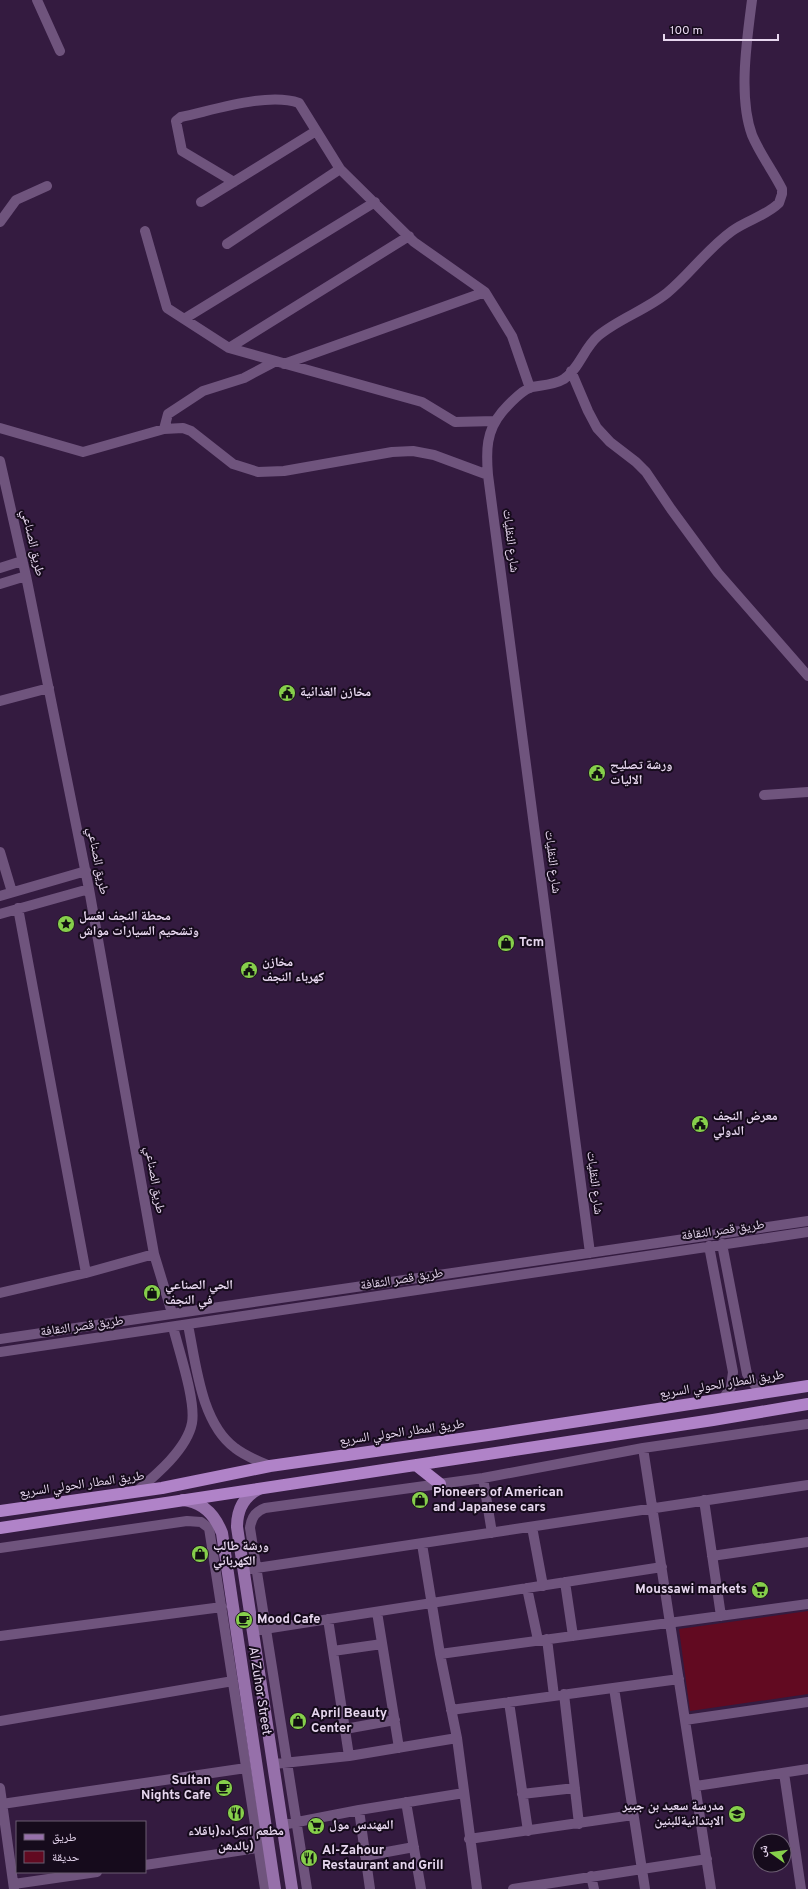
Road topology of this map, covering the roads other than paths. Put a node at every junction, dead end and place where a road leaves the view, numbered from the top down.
1 (37, 0) edge
2 (752, 0) edge
3 (60, 51) dead end
4 (316, 131) junction
5 (340, 169) junction
6 (234, 182) junction
7 (47, 186) dead end
8 (202, 202) dead end
9 (375, 202) junction
10 (0, 222) edge
11 (145, 231) dead end
12 (409, 236) junction
13 (226, 244) dead end
14 (484, 292) junction
15 (184, 320) junction
16 (229, 348) junction
17 (280, 363) junction
18 (571, 371) junction
19 (530, 388) junction
20 (496, 421) junction
21 (0, 428) edge
22 (164, 429) junction
23 (0, 461) edge
24 (488, 475) junction
25 (22, 561) junction
26 (0, 568) edge
27 (26, 576) junction
28 (0, 584) edge
29 (808, 676) edge
30 (49, 688) junction
31 (0, 700) edge
32 (808, 792) edge
33 (764, 795) dead end
34 (0, 852) edge
35 (86, 871) junction
36 (89, 889) junction
37 (12, 892) junction
38 (0, 896) edge
39 (18, 908) junction
40 (0, 914) edge
41 (808, 1221) edge
42 (808, 1232) edge
43 (722, 1244) junction
44 (709, 1246) junction
45 (590, 1253) junction
46 (154, 1254) junction
47 (86, 1273) junction
48 (0, 1293) edge
49 (293, 1296) junction
50 (296, 1309) junction
51 (172, 1313) junction
52 (144, 1317) junction
53 (188, 1325) junction
54 (173, 1327) junction
55 (146, 1331) junction
56 (0, 1339) edge
57 (0, 1352) edge
58 (747, 1374) junction
59 (733, 1378) junction
60 (808, 1386) edge
61 (764, 1393) junction
62 (717, 1400) junction
63 (808, 1404) edge
64 (672, 1407) junction
65 (713, 1420) junction
66 (808, 1424) edge
67 (671, 1426) junction
68 (643, 1448) junction
69 (416, 1465) junction
70 (270, 1466) junction
71 (483, 1478) junction
72 (440, 1484) junction
73 (808, 1485) edge
74 (259, 1489) junction
75 (137, 1491) junction
76 (178, 1500) junction
77 (704, 1500) junction
78 (653, 1508) junction
79 (0, 1511) edge
80 (532, 1527) junction
81 (0, 1528) edge
82 (492, 1533) junction
83 (808, 1542) edge
84 (422, 1544) junction
85 (0, 1548) edge
86 (712, 1556) junction
87 (662, 1567) junction
88 (257, 1568) junction
89 (243, 1570) junction
90 (565, 1582) junction
91 (543, 1586) junction
92 (527, 1588) junction
93 (224, 1601) junction
94 (432, 1603) junction
95 (808, 1604) edge
96 (377, 1612) junction
97 (721, 1616) junction
98 (328, 1619) junction
99 (670, 1623) junction
100 (266, 1629) junction
101 (253, 1634) junction
102 (0, 1636) edge
103 (573, 1636) junction
104 (237, 1640) junction
105 (542, 1640) junction
106 (382, 1644) junction
107 (333, 1651) junction
108 (440, 1654) junction
109 (259, 1674) junction
110 (679, 1679) junction
111 (238, 1680) junction
112 (614, 1688) junction
113 (559, 1695) junction
114 (509, 1702) junction
115 (808, 1702) edge
116 (451, 1710) junction
117 (395, 1720) junction
118 (685, 1720) junction
119 (0, 1721) edge
120 (345, 1729) junction
121 (457, 1738) junction
122 (400, 1748) junction
123 (349, 1756) junction
124 (288, 1763) junction
125 (274, 1764) junction
126 (246, 1768) junction
127 (808, 1769) edge
128 (784, 1773) junction
129 (696, 1786) junction
130 (0, 1788) edge
131 (575, 1788) junction
132 (464, 1793) junction
133 (522, 1794) junction
134 (406, 1802) junction
135 (2, 1804) junction
136 (257, 1804) junction
137 (359, 1810) junction
138 (633, 1815) junction
139 (297, 1822) junction
140 (579, 1824) junction
141 (282, 1825) junction
142 (528, 1831) junction
143 (469, 1840) junction
144 (414, 1847) junction
145 (258, 1848) junction
146 (365, 1856) junction
147 (707, 1859) junction
148 (146, 1865) edge
149 (641, 1868) junction
150 (91, 1873) edge
151 (591, 1876) junction
152 (14, 1887) edge
153 (265, 1889) edge
154 (275, 1889) edge
155 (292, 1889) edge
156 (307, 1889) edge
157 (370, 1889) edge
158 (421, 1889) edge
159 (477, 1889) edge
160 (512, 1889) edge
161 (594, 1889) edge
162 (644, 1889) edge
163 (711, 1889) edge
164 (801, 1889) edge

1 - 3 street
2 - 18 street
4 - 5 street
4 - 6 street
4 - 6 street
5 - 9 street
5 - 13 street
6 - 8 street
7 - 10 street
9 - 12 street
9 - 15 street
11 - 15 street
12 - 14 street
12 - 16 street
14 - 17 street
14 - 19 street
15 - 16 street
16 - 17 street
17 - 20 street
17 - 22 street
18 - 19 street
18 - 29 street
19 - 20 street, شارع النقليات
20 - 24 street, شارع النقليات
21 - 22 street
22 - 24 street
23 - 25 street, طريق الصناعي
24 - 45 street, شارع النقليات
25 - 26 street
25 - 27 street, طريق الصناعي
27 - 28 street
27 - 30 street, طريق الصناعي
30 - 31 street
30 - 35 street, طريق الصناعي
32 - 33 street
34 - 37 street
35 - 36 street, طريق الصناعي
35 - 37 street
36 - 39 street
36 - 46 street, طريق الصناعي
37 - 38 street
39 - 40 street
39 - 47 street
41 - 45 street, طريق قصر الثقافة
42 - 43 street, طريق قصر الثقافة
43 - 44 street, طريق قصر الثقافة
43 - 58 street
44 - 50 street, طريق قصر الثقافة
44 - 59 street
45 - 49 street, طريق قصر الثقافة
46 - 47 street
46 - 51 street, طريق الصناعي
47 - 48 street
49 - 50 street
49 - 51 street, طريق قصر الثقافة
50 - 53 street, طريق قصر الثقافة
51 - 52 street, طريق قصر الثقافة
52 - 55 street
52 - 56 street, طريق قصر الثقافة
53 - 54 street, طريق قصر الثقافة
53 - 70 street
54 - 55 street, طريق قصر الثقافة
54 - 75 street
55 - 57 street, طريق قصر الثقافة
58 - 59 street
58 - 61 street
59 - 62 street
60 - 61 highway, طريق المطار الحولي السريع
61 - 62 highway, طريق المطار الحولي السريع
62 - 64 highway, طريق المطار الحولي السريع
62 - 65 highway
63 - 65 highway
64 - 67 highway
64 - 70 highway, طريق المطار الحولي السريع
65 - 67 highway
66 - 68 street
67 - 69 highway
68 - 71 street
68 - 78 street
69 - 72 highway
69 - 74 highway
70 - 75 highway, طريق المطار الحولي السريع
71 - 72 street
71 - 82 street
72 - 88 street
73 - 77 street
74 - 76 highway
74 - 89 main road, Al Zuhor Street
75 - 79 highway, طريق المطار الحولي السريع
76 - 81 highway
76 - 93 main road, Al Zuhor Street
77 - 78 street
77 - 86 street
78 - 80 street
78 - 87 street
80 - 82 street
80 - 91 street
82 - 84 street
83 - 86 street
84 - 88 street
84 - 94 street
85 - 93 street
86 - 97 street
87 - 90 street
87 - 99 street
88 - 89 street
88 - 100 street
89 - 101 main road, Al Zuhor Street
90 - 91 street
90 - 103 street
91 - 92 street
92 - 94 street
92 - 105 street
93 - 102 street
93 - 104 main road, Al Zuhor Street
93 - 111 street
94 - 96 street
94 - 108 street
95 - 97 street
96 - 98 street
96 - 106 street
97 - 99 street
98 - 100 street
98 - 107 street
99 - 103 street
99 - 110 street
100 - 101 street
100 - 124 street
101 - 104 main road
101 - 109 main road, Al Zuhor Street
103 - 105 street
104 - 111 main road, Al Zuhor Street
105 - 108 street
105 - 113 street
106 - 107 street
106 - 117 street
107 - 120 street
108 - 116 street
109 - 111 main road
109 - 125 main road, Al Zuhor Street
110 - 112 street
110 - 118 street
111 - 119 street
111 - 126 street
111 - 136 main road, Al Zuhor Street
112 - 113 street
112 - 138 street
113 - 114 street
113 - 131 street
114 - 116 street
114 - 133 street
115 - 118 street
116 - 121 street
117 - 120 street
117 - 122 street
118 - 129 street
120 - 123 street
121 - 122 street
121 - 132 street
122 - 123 street
123 - 124 street
124 - 125 street
124 - 139 street
125 - 141 main road, Al Zuhor Street
126 - 135 street
126 - 136 street
127 - 128 street
128 - 129 street
128 - 164 street
129 - 147 street
130 - 135 street
131 - 133 street
131 - 140 street
132 - 134 street
132 - 143 street
133 - 142 street
134 - 137 street
134 - 144 street
135 - 152 street
136 - 145 street
136 - 154 main road, Al Zuhor Street
137 - 139 street
137 - 146 street
138 - 140 street
138 - 149 street
139 - 141 street
139 - 156 street
140 - 142 street
141 - 155 main road, Al Zuhor Street
142 - 143 street
143 - 159 street
144 - 146 street
144 - 158 street
145 - 148 street
145 - 153 street
146 - 157 street
147 - 149 street
147 - 163 street
149 - 151 street
149 - 162 street
150 - 152 street
151 - 160 street
151 - 161 street

